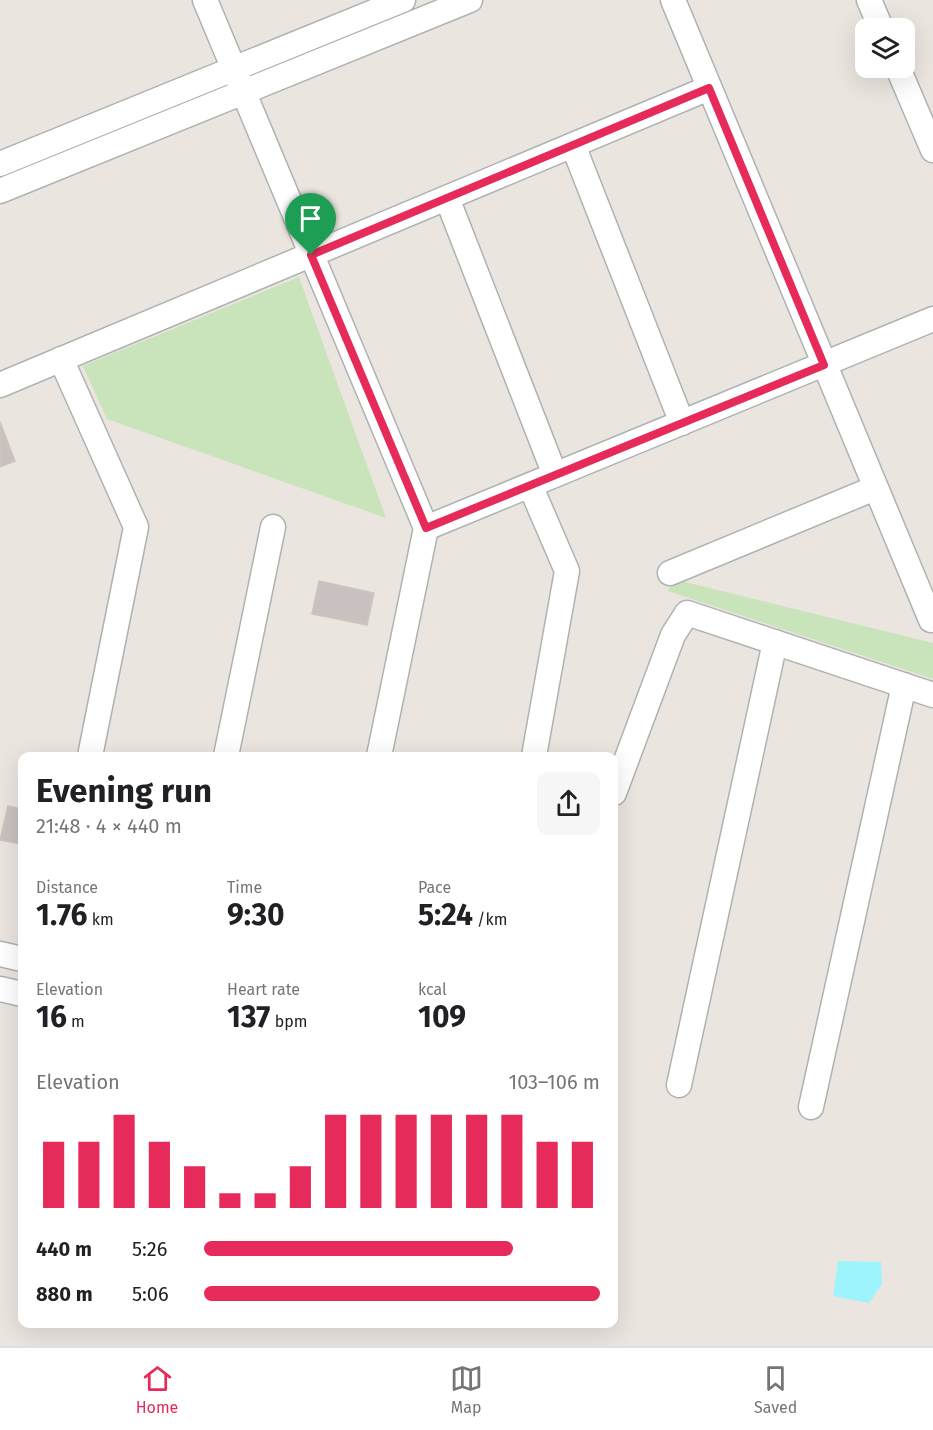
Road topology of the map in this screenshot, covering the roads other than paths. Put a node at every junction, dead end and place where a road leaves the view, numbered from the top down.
1 (205, 0) edge
2 (403, 0) edge
3 (470, 0) edge
4 (673, 0) edge
5 (869, 0) edge
6 (877, 18) edge
7 (234, 69) junction
8 (902, 78) edge
9 (709, 88) junction
10 (243, 92) junction
11 (573, 145) junction
12 (932, 148) edge
13 (0, 164) edge
14 (0, 191) edge
15 (447, 198) junction
16 (311, 255) junction
17 (933, 319) edge
18 (61, 359) junction
19 (824, 365) junction
20 (0, 385) edge
21 (682, 423) junction
22 (555, 475) junction
23 (530, 485) junction
24 (875, 488) junction
25 (273, 527) dead end
26 (426, 528) junction
27 (670, 573) dead end
28 (931, 620) dead end
29 (775, 642) junction
30 (904, 685) junction
31 (933, 695) edge
32 (91, 752) edge
33 (227, 752) edge
34 (380, 752) edge
35 (535, 752) edge
36 (618, 783) edge
37 (0, 954) edge
38 (18, 958) edge
39 (0, 989) edge
40 (18, 993) edge
41 (679, 1085) dead end
42 (811, 1107) dead end

1 - 7 street
2 - 7 street
3 - 10 street
4 - 9 street
5 - 6 street
7 - 10 street
7 - 13 street
8 - 12 street
9 - 11 street
9 - 19 street
10 - 14 street
10 - 16 street
11 - 15 street
11 - 21 street
15 - 16 street
15 - 22 street
16 - 18 street
16 - 26 street
17 - 19 street
18 - 20 street
18 - 32 street
19 - 21 street
19 - 24 street
21 - 22 street
22 - 23 street
23 - 26 street
23 - 35 street
24 - 27 street
24 - 28 street
25 - 33 street
26 - 34 street
29 - 30 street
29 - 36 street
29 - 41 street
30 - 31 street
30 - 42 street
37 - 38 street
39 - 40 street

